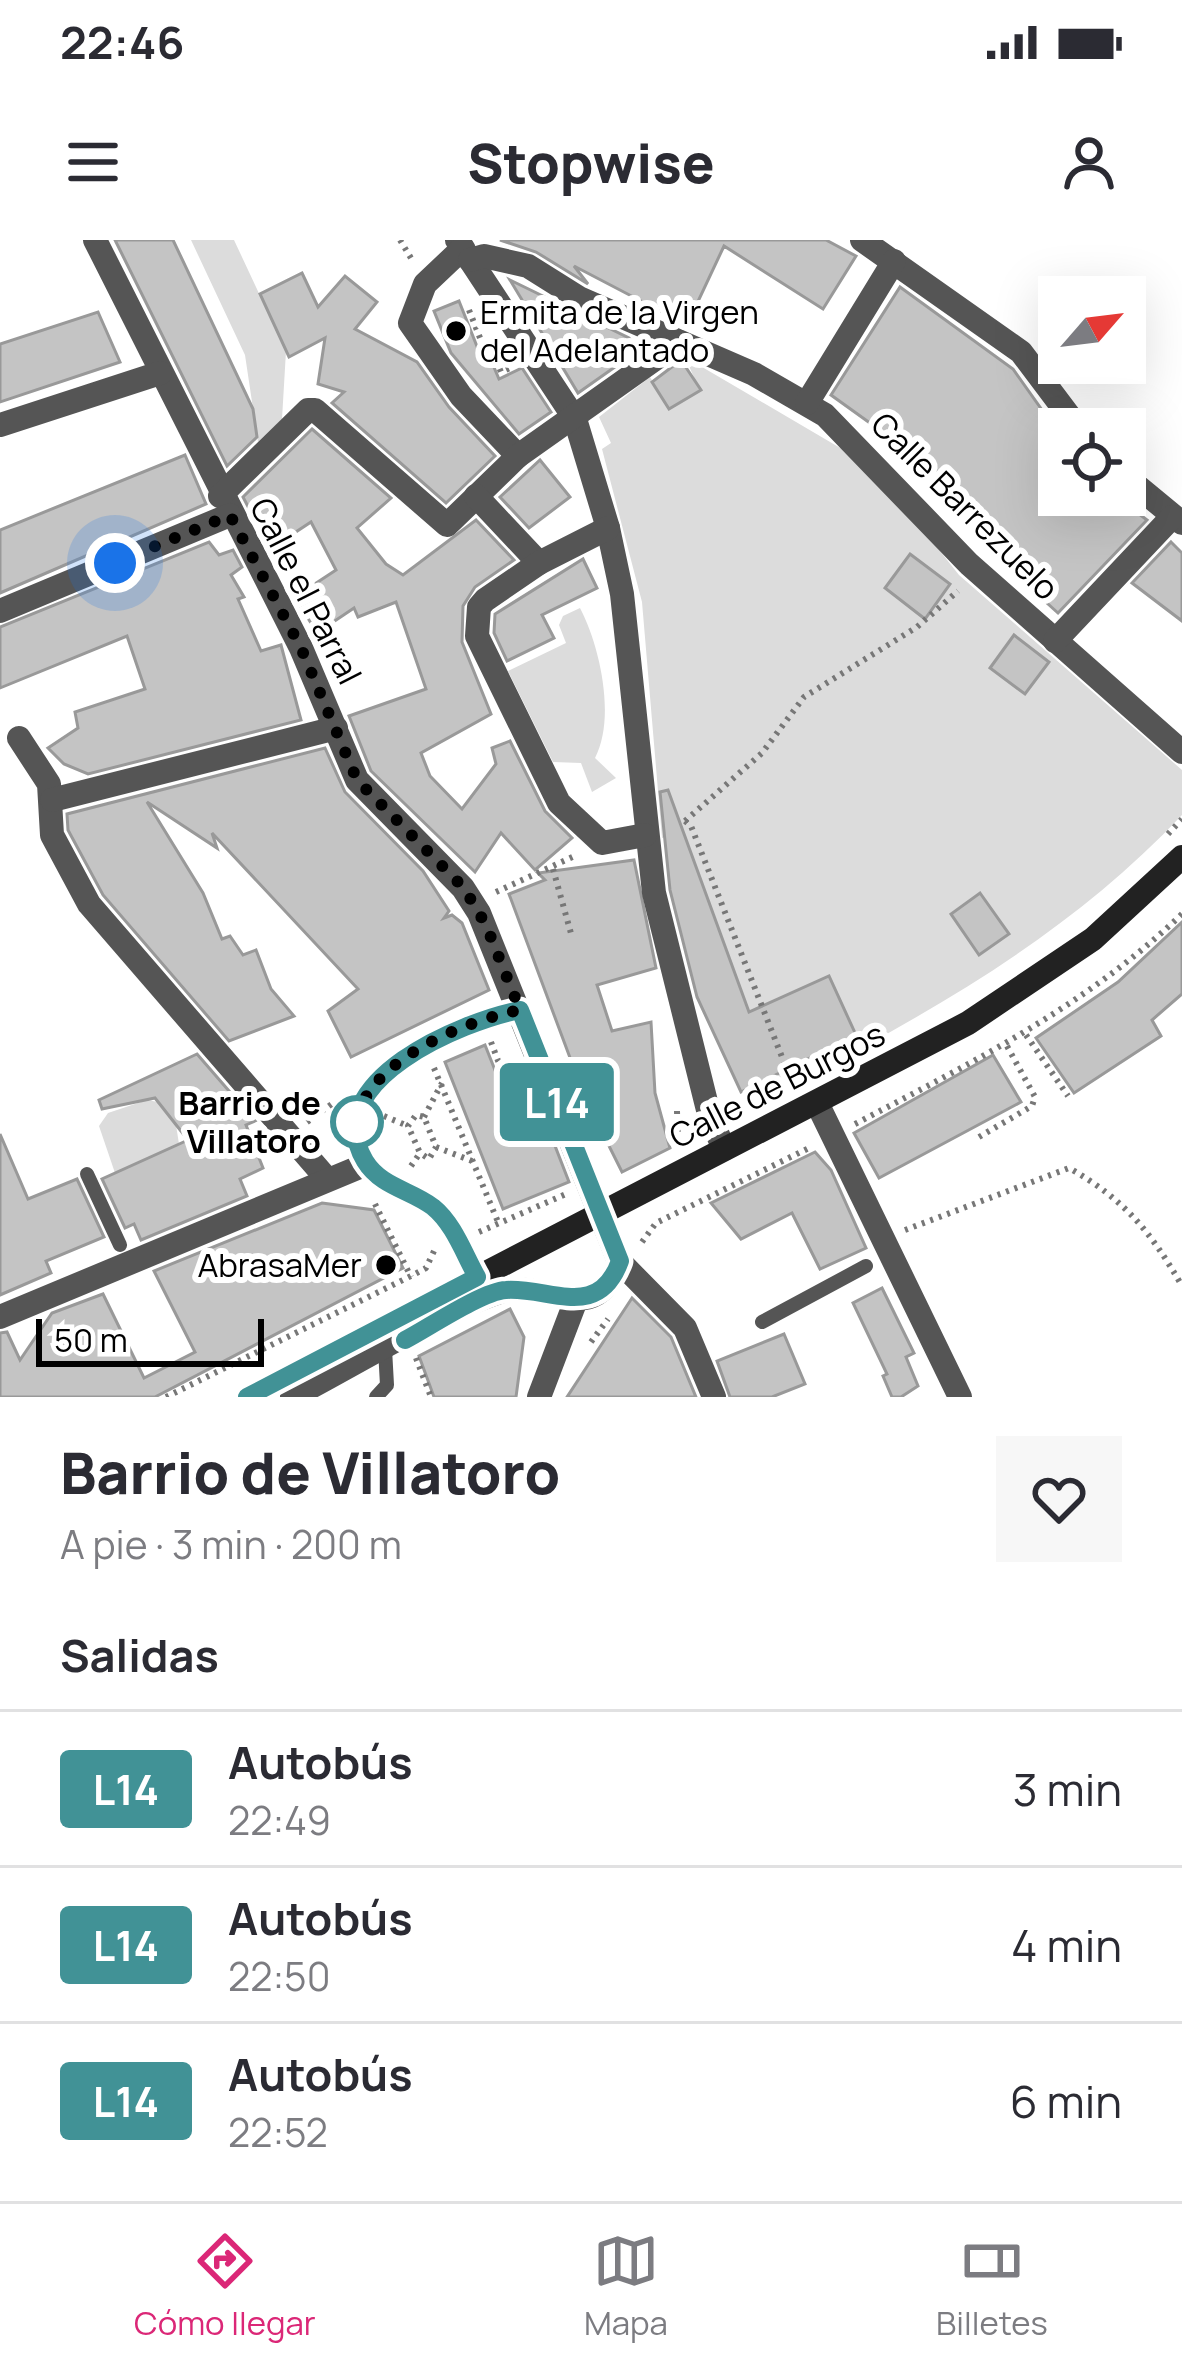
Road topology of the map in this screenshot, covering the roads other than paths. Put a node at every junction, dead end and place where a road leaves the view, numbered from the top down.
1 (95, 240) edge
2 (878, 247) edge
3 (463, 249) edge
4 (679, 342) junction
5 (160, 373) junction
6 (807, 404) junction
7 (1063, 408) edge
8 (575, 419) junction
9 (0, 425) edge
10 (518, 456) junction
11 (1146, 494) edge
12 (476, 496) junction
13 (225, 506) junction
14 (1177, 520) edge
15 (608, 528) junction
16 (538, 563) junction
17 (0, 611) edge
18 (1055, 641) junction
19 (336, 728) junction
20 (20, 738) dead end
21 (1182, 752) edge
22 (52, 800) junction
23 (645, 836) junction
24 (1174, 846) edge
25 (520, 1010) junction
26 (814, 1091) junction
27 (724, 1149) junction
28 (367, 1164) junction
29 (87, 1174) dead end
30 (327, 1179) junction
31 (603, 1212) junction
32 (120, 1245) dead end
33 (618, 1256) junction
34 (866, 1266) dead end
35 (477, 1277) junction
36 (576, 1300) junction
37 (0, 1317) edge
38 (762, 1322) dead end
39 (392, 1356) junction
40 (248, 1397) edge
41 (292, 1397) edge
42 (376, 1397) edge
43 (539, 1397) edge
44 (714, 1397) edge
45 (960, 1397) edge

1 - 5 street, Calle el Parral
2 - 6 street
2 - 7 street
3 - 4 street, Calle Barrezuelo
3 - 8 street
3 - 10 street
4 - 6 street, Calle Barrezuelo
4 - 8 street
5 - 9 street
5 - 13 street, Calle el Parral
6 - 18 street, Calle Barrezuelo
8 - 10 street
8 - 15 street
10 - 12 street
11 - 14 street
12 - 13 street
12 - 16 street
13 - 17 street
13 - 19 street, Calle el Parral
14 - 18 street
15 - 16 street
15 - 23 street
16 - 23 street
18 - 21 street, Calle Barrezuelo
19 - 22 street
19 - 25 street, Calle el Parral
20 - 22 street
22 - 30 street
23 - 27 street
24 - 26 street, Calle de Burgos
25 - 28 street
25 - 31 street, Calle el Parral
26 - 27 street, Calle de Burgos
26 - 45 street
27 - 31 street, Calle de Burgos
28 - 30 street
28 - 35 street
29 - 32 lane
30 - 37 street
31 - 33 street, Calle el Parral
31 - 35 street, Calle de Burgos
33 - 36 street
33 - 44 street
34 - 38 lane
35 - 40 street, Calle de Burgos
36 - 39 street
36 - 43 street
39 - 41 street
39 - 42 lane

